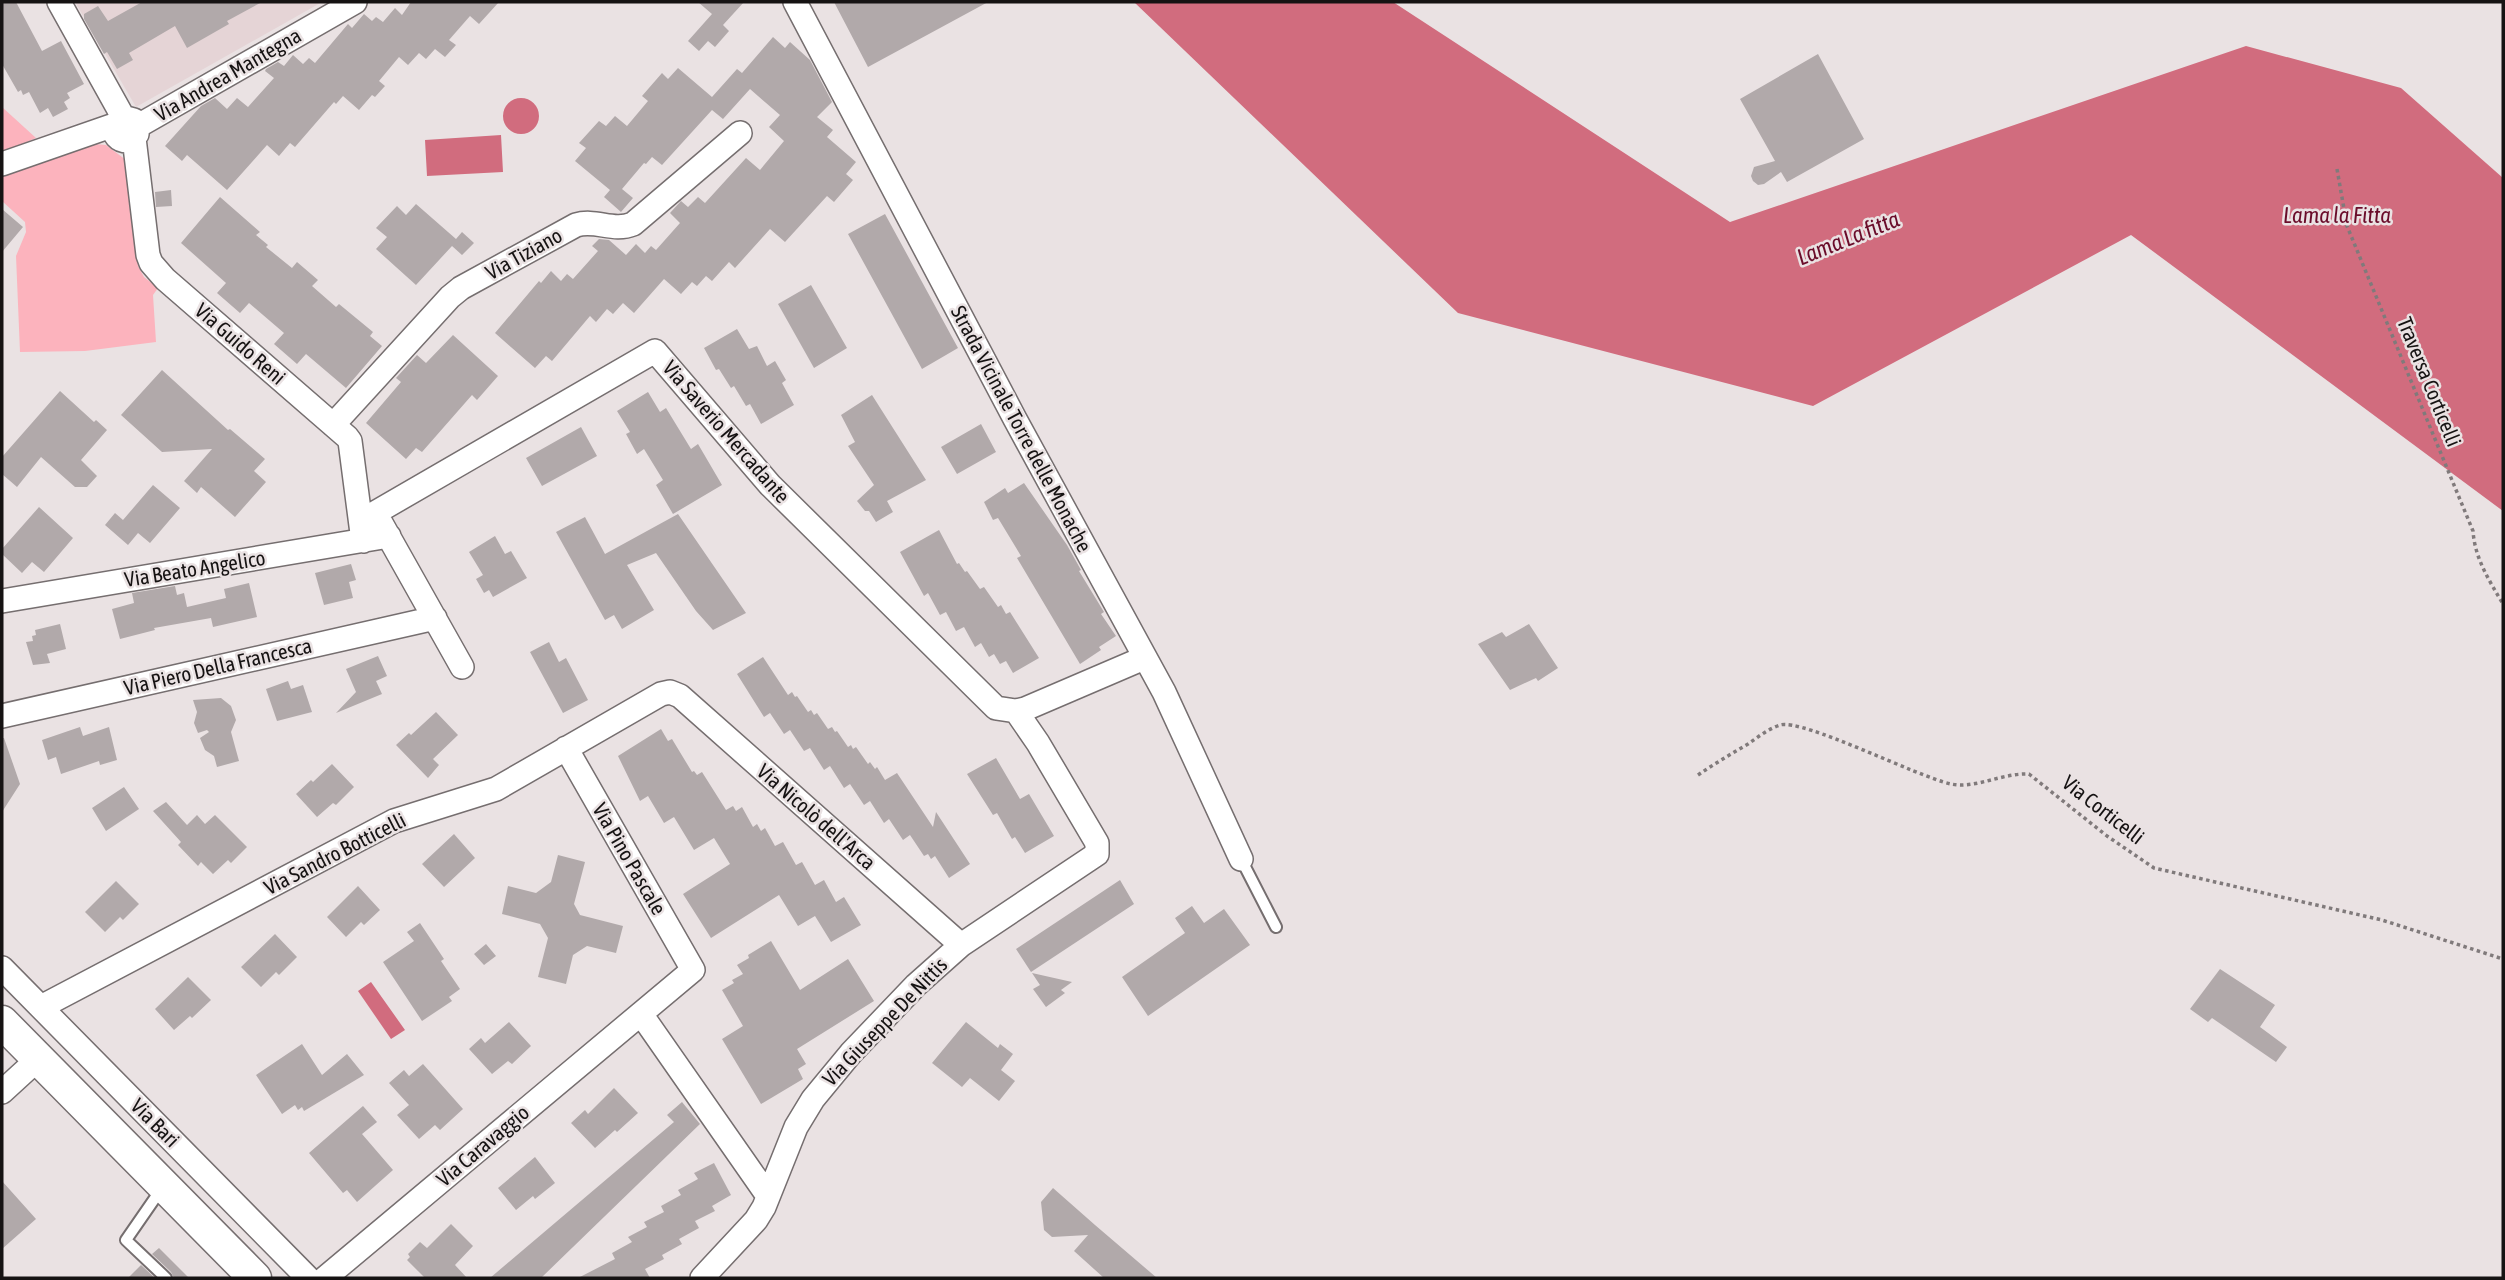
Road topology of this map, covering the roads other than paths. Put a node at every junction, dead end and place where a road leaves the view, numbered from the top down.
1 (59, 2) edge
2 (355, 2) edge
3 (795, 2) edge
4 (127, 127) junction
5 (740, 133) dead end
6 (2, 164) edge
7 (333, 425) junction
8 (367, 525) junction
9 (2, 601) edge
10 (435, 618) junction
11 (1144, 658) junction
12 (462, 667) dead end
13 (670, 692) joint
14 (1016, 711) junction
15 (2, 716) edge
16 (566, 748) junction
17 (1241, 859) joint
18 (1276, 927) dead end
19 (961, 945) junction
20 (2, 968) edge
21 (692, 970) joint
22 (41, 1007) junction
23 (641, 1014) junction
24 (2, 1022) edge
25 (38, 1059) junction
26 (4, 1086) edge
27 (164, 1186) junction
28 (768, 1196) junction
29 (166, 1278) edge
30 (255, 1278) edge
31 (307, 1278) edge
32 (325, 1278) edge
33 (702, 1278) edge

1 - 4 street
2 - 4 street, Via Andrea Mantegna
3 - 11 street, Strada Vicinale Torre delle Monache
4 - 6 street, Via Andrea Mantegna
4 - 7 street, Via Guido Reni
5 - 7 street, Via Tiziano
7 - 8 street, Via Guido Reni
8 - 9 street, Via Beato Angelico
8 - 10 street, Via Beato Angelico
8 - 14 street, Via Saverio Mercadante
10 - 12 street
10 - 15 street, Via Piero Della Francesca
11 - 14 street
11 - 17 street, Strada Vicinale Torre delle Monache
13 - 16 street, Via Sandro Botticelli
13 - 19 street, Via Nicolò dell'Arca
14 - 19 street
16 - 21 street, Via Pino Pascale
16 - 22 street, Via Sandro Botticelli
17 - 18 lane
19 - 28 street, Via Giuseppe De Nittis
20 - 22 street, Via Bari
21 - 23 street, Via Caravaggio
22 - 31 street, Via Bari
23 - 28 street
23 - 32 street, Via Caravaggio
24 - 25 main road, Via Bari
25 - 26 street
25 - 27 main road, Via Bari
27 - 29 lane
27 - 30 main road, Via Bari
28 - 33 street, Via Giuseppe De Nittis

